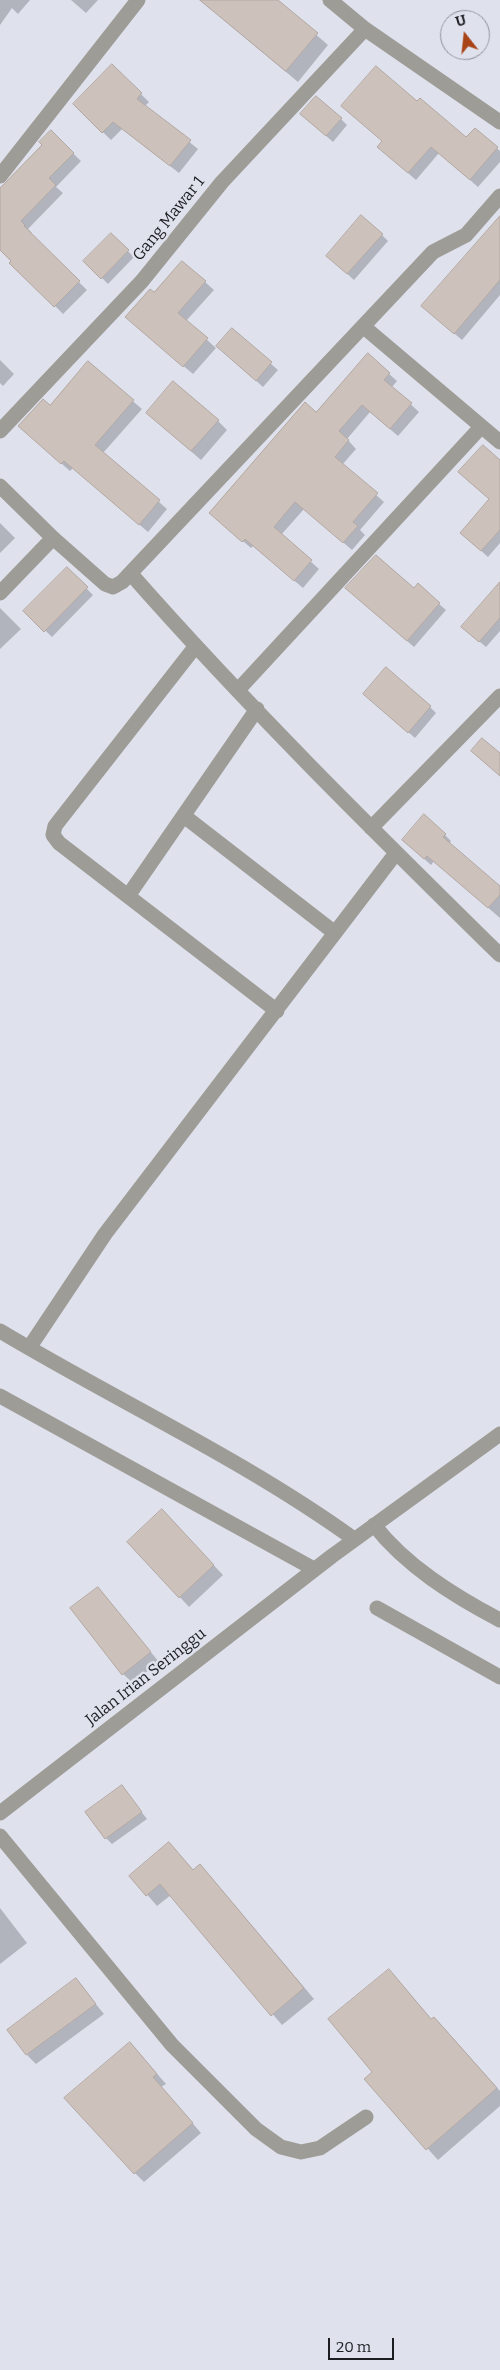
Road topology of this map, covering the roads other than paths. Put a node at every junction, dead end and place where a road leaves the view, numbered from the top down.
1 (138, 0) edge
2 (330, 0) edge
3 (364, 29) junction
4 (500, 122) edge
5 (0, 176) edge
6 (500, 196) edge
7 (364, 327) junction
8 (481, 427) junction
9 (0, 431) edge
10 (500, 442) edge
11 (0, 486) edge
12 (53, 538) junction
13 (131, 574) junction
14 (0, 592) edge
15 (195, 647) junction
16 (238, 690) junction
17 (500, 696) edge
18 (256, 709) junction
19 (184, 816) junction
20 (371, 828) junction
21 (396, 853) junction
22 (128, 896) junction
23 (335, 933) junction
24 (500, 955) edge
25 (277, 1011) junction
26 (0, 1331) edge
27 (28, 1348) junction
28 (0, 1396) edge
29 (500, 1434) edge
30 (374, 1525) junction
31 (353, 1540) junction
32 (314, 1569) junction
33 (377, 1608) dead end
34 (500, 1620) edge
35 (500, 1677) edge
36 (0, 1813) edge
37 (0, 1836) edge
38 (366, 2117) dead end

1 - 5 street
2 - 3 street
3 - 4 street
3 - 9 street, Gang Mawar 1
6 - 7 street
7 - 8 street
7 - 13 street
8 - 10 street
8 - 16 street
11 - 12 street
12 - 13 street
12 - 14 street
13 - 15 street
15 - 16 street
15 - 22 street
16 - 18 street
17 - 20 street
18 - 19 street
18 - 20 street
19 - 22 street
19 - 23 street
20 - 21 street
21 - 23 street
21 - 24 street
22 - 25 street
23 - 25 street
25 - 27 street
26 - 27 street
27 - 31 street
28 - 32 street
29 - 30 street
30 - 31 street
30 - 34 street
31 - 32 street, Jalan Irian Seringgu
32 - 36 street, Jalan Irian Seringgu
33 - 35 street
37 - 38 street

